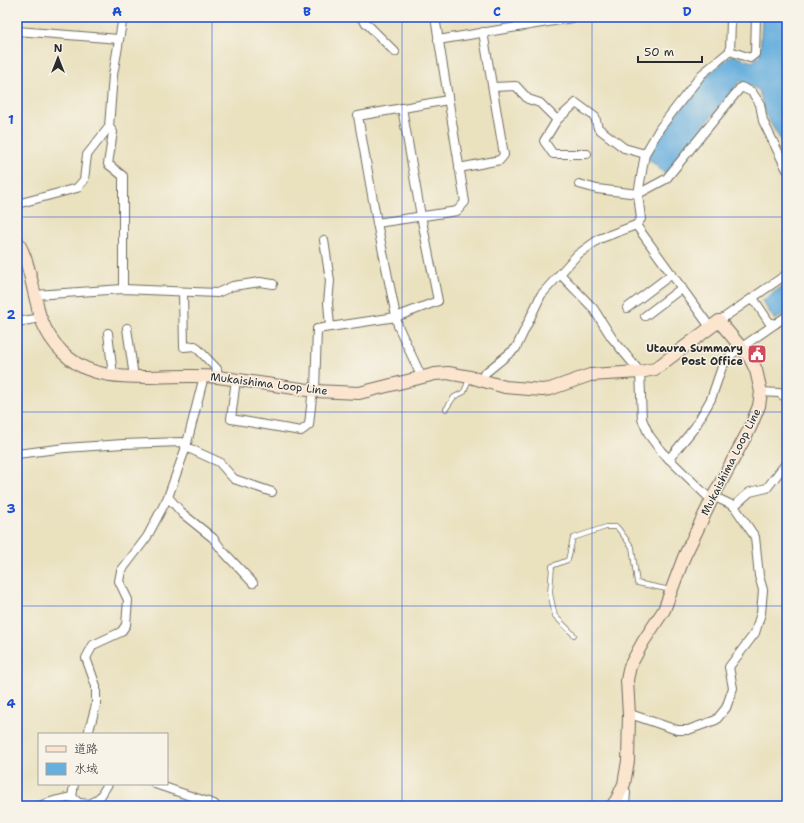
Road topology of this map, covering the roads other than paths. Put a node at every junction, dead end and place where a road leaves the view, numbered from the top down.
1 (123, 17) edge
2 (360, 17) edge
3 (435, 17) edge
4 (731, 17) edge
5 (756, 17) edge
6 (572, 18) dead end
7 (532, 20) edge
8 (17, 31) edge
9 (483, 32) junction
10 (119, 39) junction
11 (438, 40) junction
12 (730, 51) junction
13 (395, 52) dead end
14 (493, 87) junction
15 (448, 100) junction
16 (402, 108) junction
17 (557, 120) junction
18 (109, 127) junction
19 (587, 154) dead end
20 (645, 154) junction
21 (459, 168) junction
22 (787, 170) edge
23 (579, 184) dead end
24 (638, 194) junction
25 (17, 204) edge
26 (421, 216) junction
27 (377, 223) junction
28 (636, 225) junction
29 (324, 240) dead end
30 (17, 241) edge
31 (560, 274) junction
32 (672, 274) junction
33 (787, 274) edge
34 (273, 284) dead end
35 (682, 288) junction
36 (123, 289) junction
37 (183, 292) junction
38 (35, 295) junction
39 (753, 298) junction
40 (627, 308) dead end
41 (396, 316) junction
42 (645, 316) dead end
43 (787, 316) edge
44 (41, 318) junction
45 (17, 322) edge
46 (715, 324) junction
47 (774, 324) junction
48 (330, 327) junction
49 (127, 328) dead end
50 (108, 333) dead end
51 (741, 347) junction
52 (640, 372) junction
53 (113, 375) junction
54 (204, 376) junction
55 (134, 377) junction
56 (218, 377) junction
57 (422, 378) junction
58 (236, 379) junction
59 (475, 379) junction
60 (315, 391) junction
61 (761, 392) junction
62 (787, 398) edge
63 (446, 409) dead end
64 (186, 447) junction
65 (17, 454) edge
66 (669, 459) junction
67 (787, 462) edge
68 (272, 492) dead end
69 (168, 497) junction
70 (713, 497) junction
71 (734, 506) junction
72 (253, 583) dead end
73 (671, 590) junction
74 (574, 635) dead end
75 (628, 715) junction
76 (88, 733) edge
77 (74, 785) edge
78 (107, 785) edge
79 (158, 785) edge
80 (622, 790) junction
81 (72, 797) junction
82 (39, 806) edge
83 (216, 806) edge
84 (612, 806) edge
85 (625, 806) edge

1 - 10 street
2 - 13 street
3 - 11 street
4 - 12 street
5 - 12 street
6 - 7 street
7 - 9 street
8 - 10 street
9 - 11 street
9 - 14 street
10 - 18 street
11 - 15 street
12 - 20 street
14 - 17 street
14 - 21 street
15 - 16 street
15 - 21 street
16 - 26 street
16 - 27 street
17 - 19 street
17 - 20 street
18 - 25 street
18 - 36 street
20 - 24 street
21 - 26 street
22 - 24 street
23 - 24 street
24 - 28 street
26 - 27 street
26 - 41 street
27 - 41 street
28 - 31 street
28 - 32 street
29 - 48 street
30 - 38 main road, Mukaishima Loop Line
31 - 52 street
31 - 59 street
32 - 35 street
32 - 40 street
33 - 39 street
34 - 37 street
35 - 42 street
35 - 46 street
36 - 37 street
36 - 38 street
37 - 56 street
38 - 44 main road, Mukaishima Loop Line
39 - 46 street
39 - 47 street
41 - 48 street
41 - 57 street
43 - 47 street
44 - 45 street
44 - 53 main road, Mukaishima Loop Line
46 - 51 main road, Mukaishima Loop Line
46 - 52 main road, Mukaishima Loop Line
47 - 51 street
48 - 60 street
49 - 55 street
50 - 53 street
51 - 61 main road, Mukaishima Loop Line
51 - 66 street
52 - 59 main road, Mukaishima Loop Line
52 - 66 street
53 - 55 main road, Mukaishima Loop Line
54 - 55 main road, Mukaishima Loop Line
54 - 56 main road, Mukaishima Loop Line
54 - 64 street
56 - 58 main road, Mukaishima Loop Line
57 - 59 main road, Mukaishima Loop Line
57 - 60 main road, Mukaishima Loop Line
58 - 60 main road, Mukaishima Loop Line
58 - 60 street
59 - 63 lane
61 - 62 street
61 - 70 main road, Mukaishima Loop Line
64 - 65 street
64 - 68 street
64 - 69 street
66 - 70 street
67 - 71 street
69 - 72 street
69 - 76 street
70 - 71 street
70 - 73 main road, Mukaishima Loop Line
71 - 75 street
73 - 74 lane
73 - 75 main road, Mukaishima Loop Line
75 - 80 main road, Mukaishima Loop Line
77 - 81 street
78 - 81 street
79 - 83 street
80 - 84 main road, Mukaishima Loop Line
80 - 85 street
81 - 82 street

